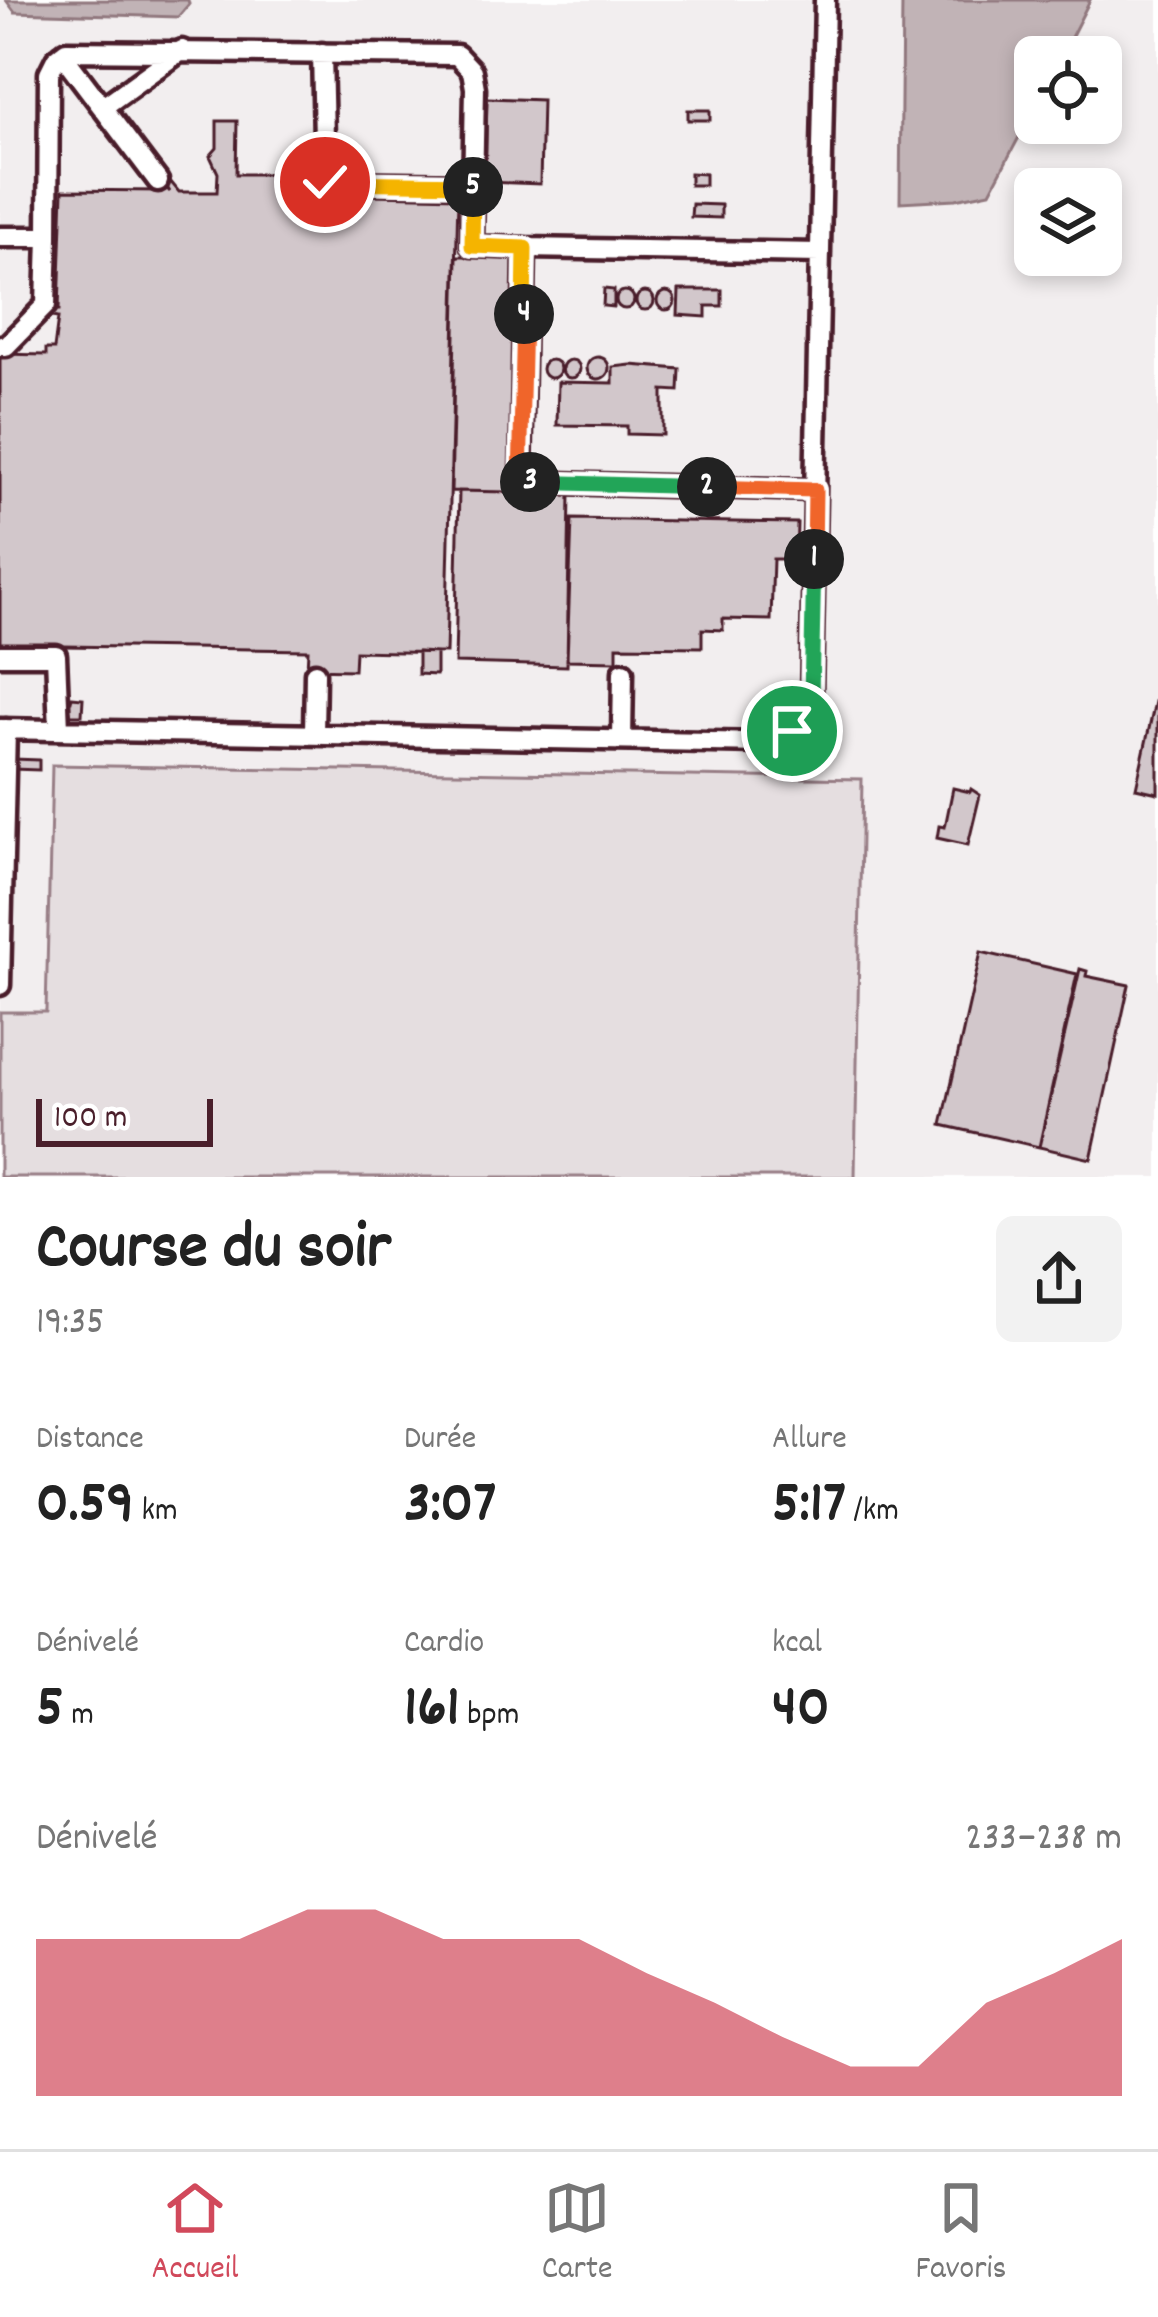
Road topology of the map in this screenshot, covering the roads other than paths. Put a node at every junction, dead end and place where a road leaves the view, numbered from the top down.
1 (825, 0) edge
2 (182, 50) junction
3 (322, 53) junction
4 (62, 54) junction
5 (103, 107) junction
6 (158, 181) dead end
7 (473, 184) junction
8 (0, 237) edge
9 (48, 237) junction
10 (525, 248) junction
11 (820, 253) junction
12 (0, 346) edge
13 (815, 490) junction
14 (0, 655) edge
15 (623, 672) dead end
16 (315, 673) dead end
17 (3, 729) edge
18 (59, 730) junction
19 (314, 734) junction
20 (622, 740) junction
21 (0, 985) edge

1 - 11 lane
2 - 3 lane
2 - 4 lane
2 - 5 lane
3 - 7 lane
3 - 7 lane
4 - 5 lane
4 - 9 lane
5 - 6 lane
7 - 10 lane
8 - 9 lane
9 - 12 lane
10 - 11 lane
10 - 13 lane
11 - 13 lane
13 - 20 lane
14 - 18 lane
15 - 20 lane
16 - 19 lane
17 - 18 lane
17 - 21 lane
18 - 19 lane
19 - 20 lane

